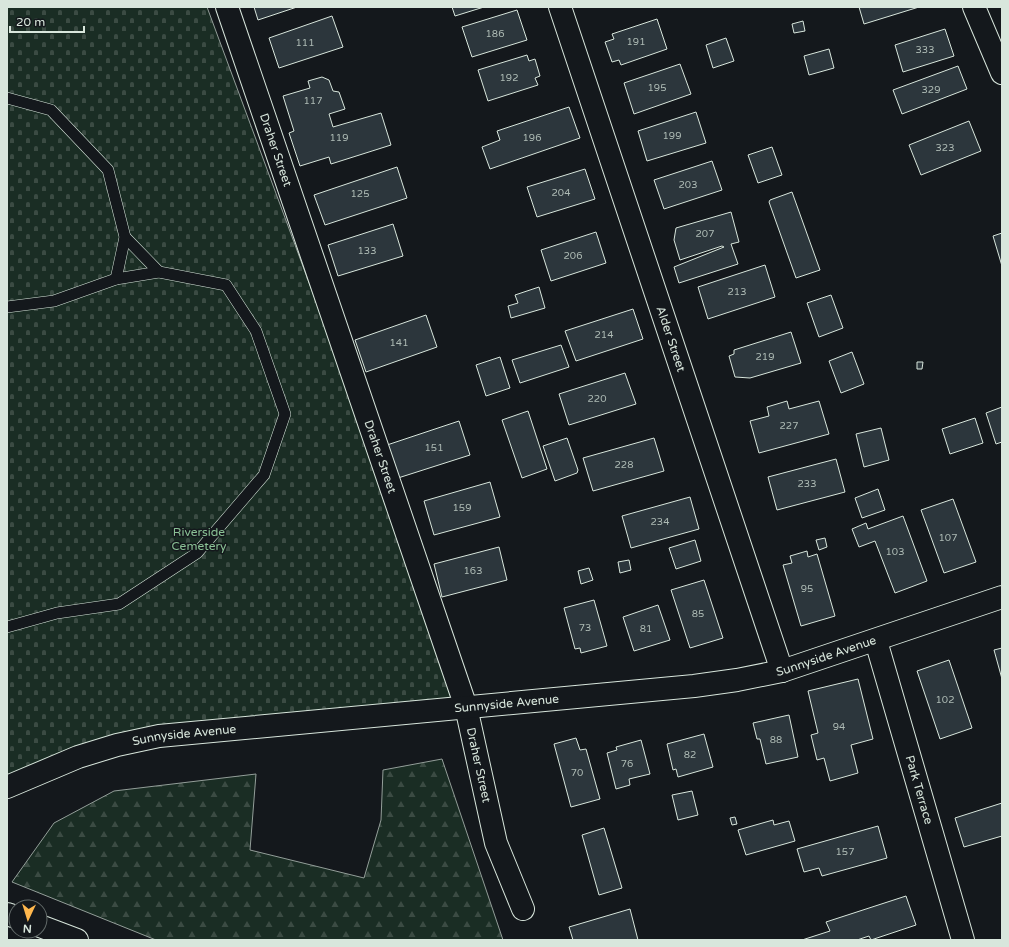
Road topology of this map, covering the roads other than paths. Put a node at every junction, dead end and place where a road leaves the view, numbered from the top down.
1 (227, 7) edge
2 (560, 7) edge
3 (974, 7) edge
4 (1002, 73) edge
5 (7, 98) edge
6 (125, 237) junction
7 (160, 272) junction
8 (116, 279) junction
9 (7, 307) edge
10 (1002, 597) edge
11 (7, 627) edge
12 (876, 640) junction
13 (782, 671) junction
14 (466, 707) junction
15 (7, 787) edge
16 (523, 909) dead end
17 (48, 929) edge
18 (76, 940) edge
19 (962, 940) edge

1 - 14 main road, Draher Street
2 - 13 main road, Alder Street
3 - 4 main road
5 - 6 lane
6 - 7 lane
6 - 8 lane
7 - 8 lane
7 - 11 lane
8 - 9 lane
10 - 12 main road, Sunnyside Avenue
12 - 13 main road, Sunnyside Avenue
12 - 19 main road, Park Terrace
13 - 14 main road, Sunnyside Avenue
14 - 15 main road, Sunnyside Avenue
14 - 16 main road, Draher Street
17 - 18 main road

